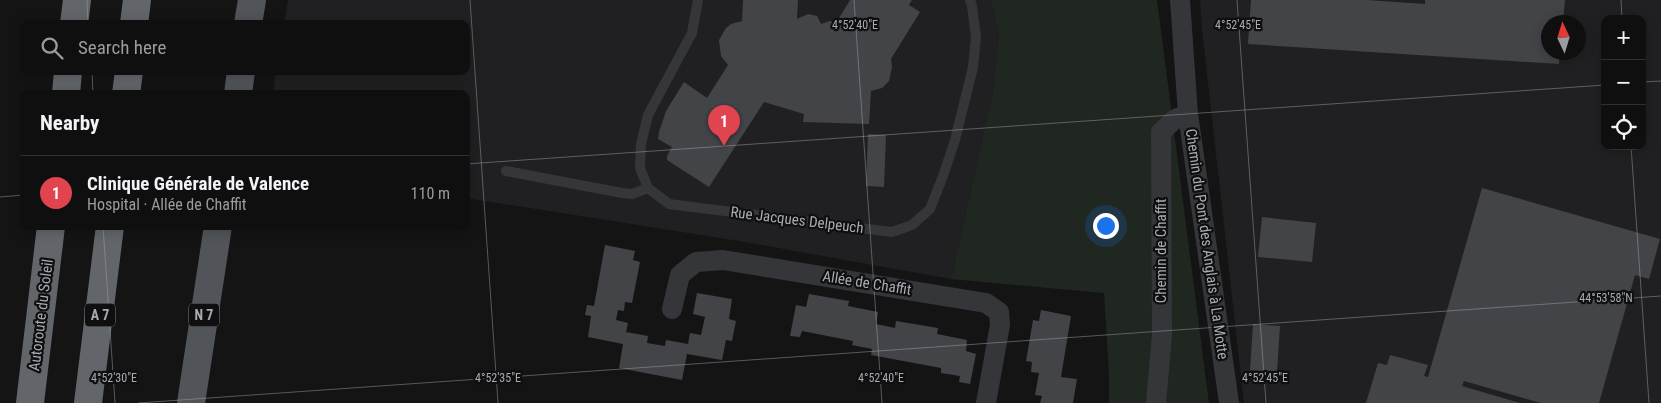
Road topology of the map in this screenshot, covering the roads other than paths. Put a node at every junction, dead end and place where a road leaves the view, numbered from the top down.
1 (69, 0) edge
2 (76, 0) edge
3 (137, 0) edge
4 (252, 0) edge
5 (698, 0) edge
6 (970, 0) edge
7 (1180, 0) edge
8 (68, 20) edge
9 (74, 20) edge
10 (134, 20) edge
11 (249, 20) edge
12 (128, 75) edge
13 (241, 75) edge
14 (127, 90) edge
15 (239, 90) edge
16 (1188, 114) junction
17 (506, 171) dead end
18 (648, 188) junction
19 (51, 230) edge
20 (110, 230) edge
21 (217, 230) edge
22 (672, 309) dead end
23 (30, 403) edge
24 (88, 403) edge
25 (191, 403) edge
26 (986, 403) edge
27 (1156, 403) edge
28 (1229, 403) edge

1 - 8 highway
2 - 9 highway
3 - 10 highway
4 - 11 main road
5 - 18 lane
6 - 18 lane, Rue Jacques Delpeuch
7 - 16 street, Chemin du Pont des Anglais à La Motte
12 - 14 highway
13 - 15 main road
16 - 27 street, Chemin de Chaffit
16 - 28 street, Chemin du Pont des Anglais à La Motte
17 - 18 lane
19 - 23 highway, Autoroute du Soleil
20 - 24 highway, A 7
21 - 25 main road, N 7
22 - 26 street, Allée de Chaffit

